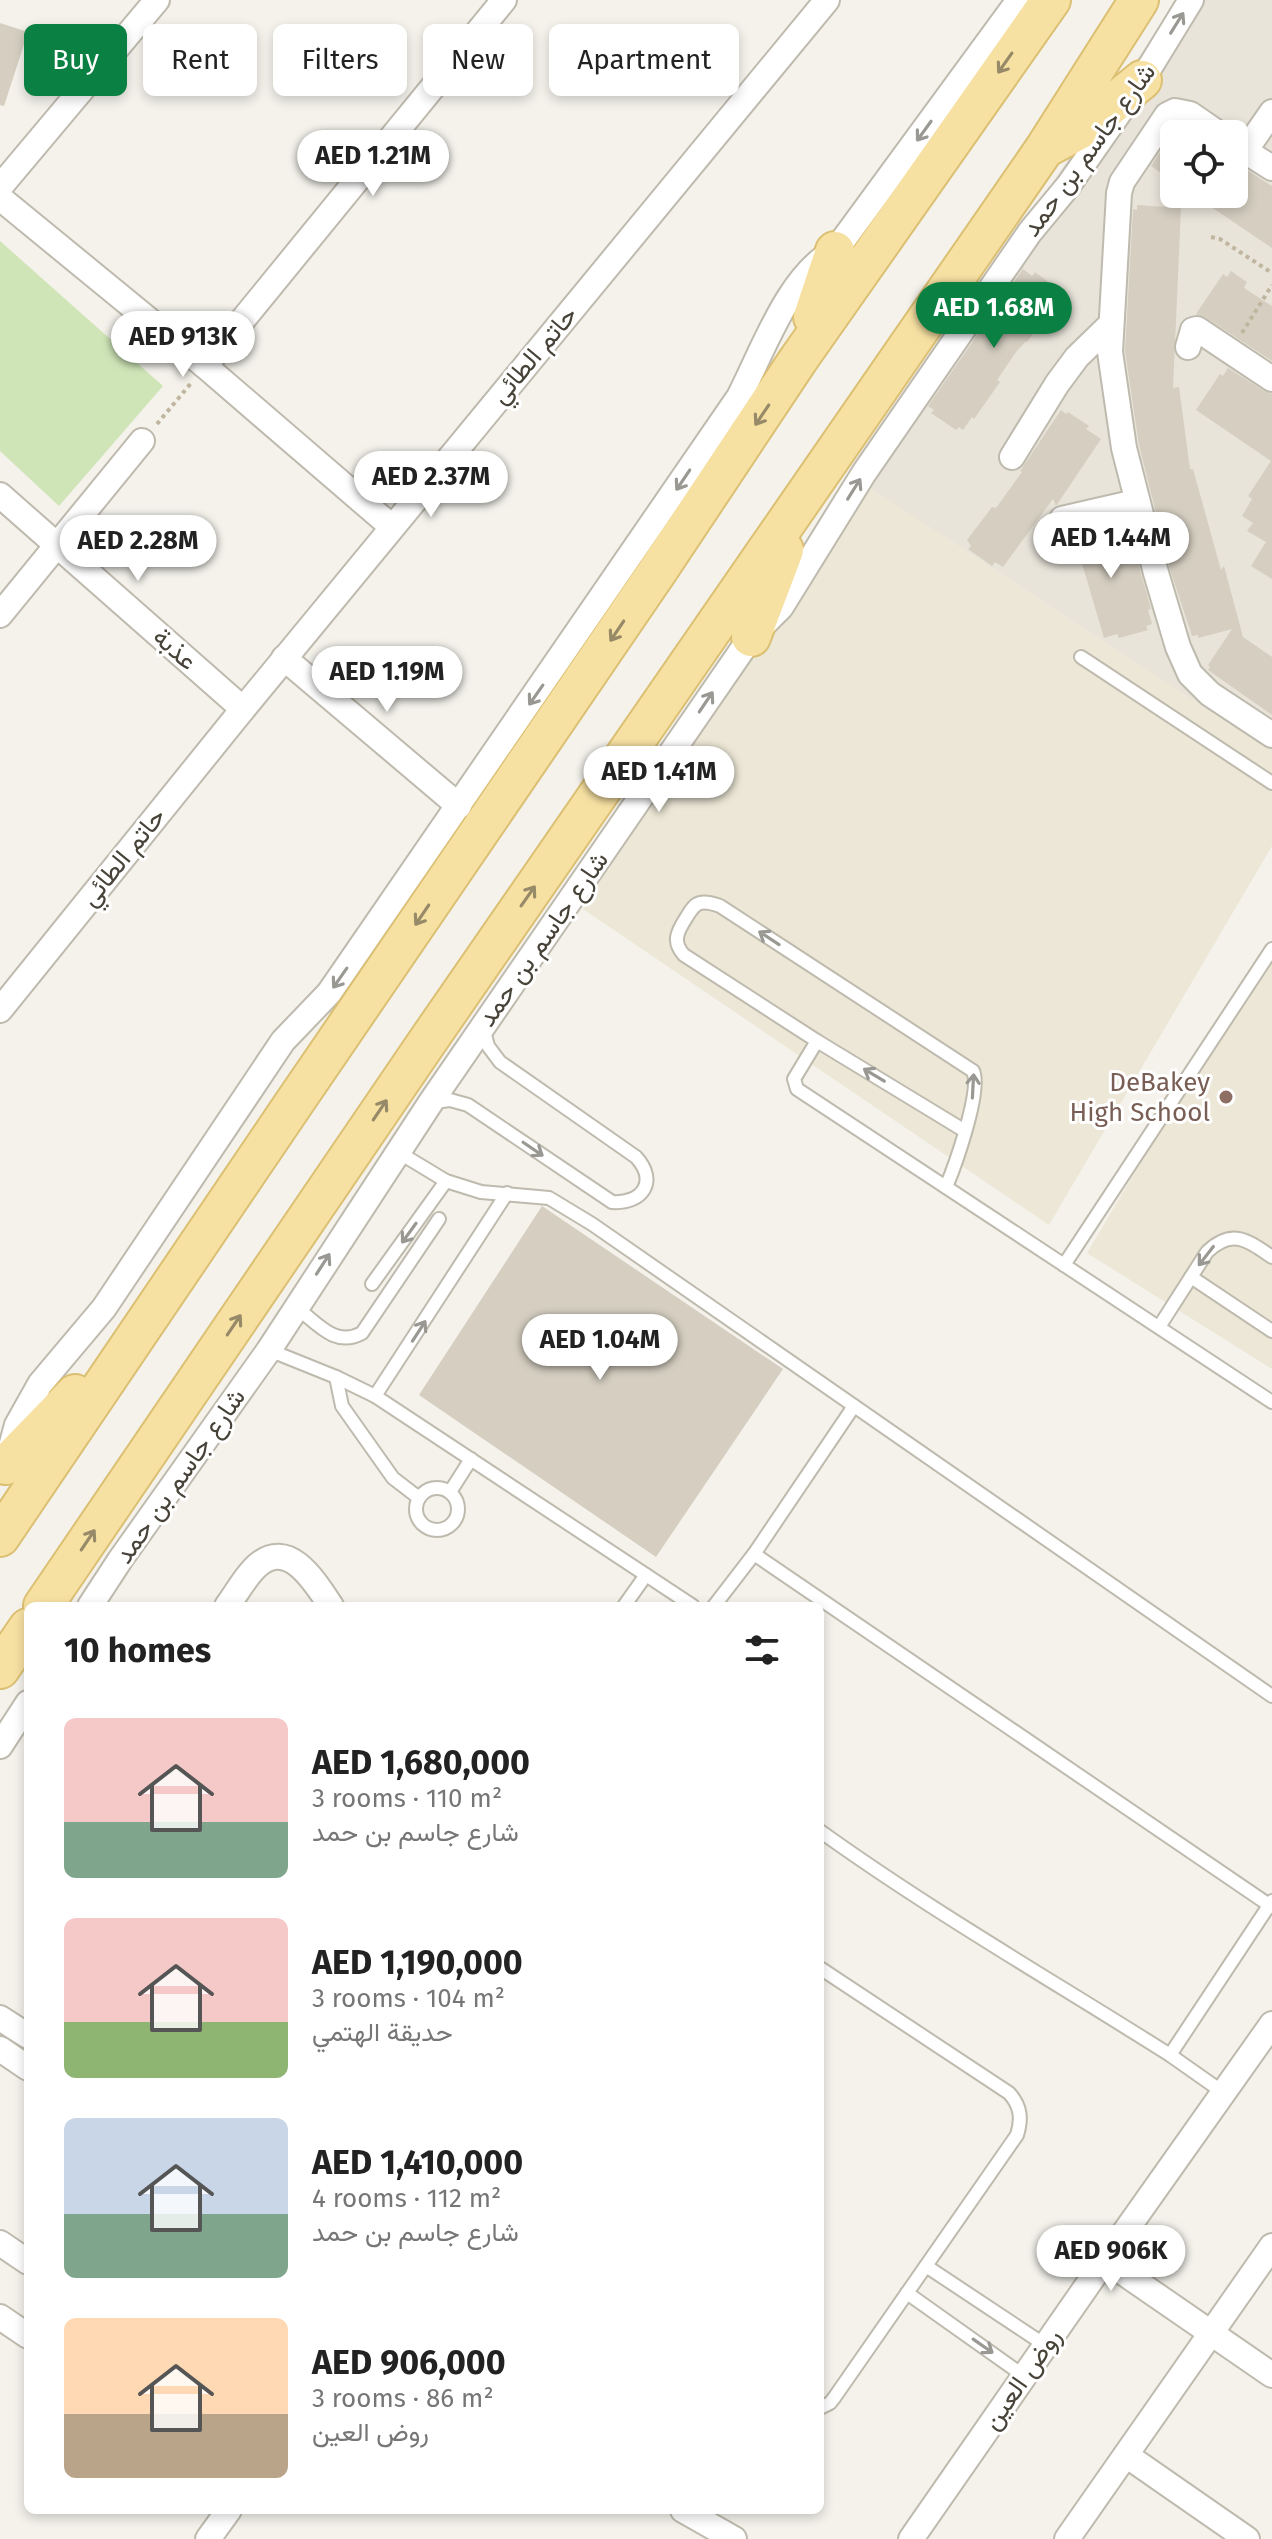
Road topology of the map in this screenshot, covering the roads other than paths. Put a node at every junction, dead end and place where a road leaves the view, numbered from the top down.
1 (157, 0) edge
2 (504, 0) edge
3 (827, 0) edge
4 (999, 0) edge
5 (1019, 0) edge
6 (1051, 0) edge
7 (1139, 0) edge
8 (1191, 0) edge
9 (1000, 26) junction
10 (1142, 80) junction
11 (1272, 112) edge
12 (1164, 120) edge
13 (1199, 120) edge
14 (1160, 125) edge
15 (1248, 139) edge
16 (1045, 148) junction
17 (1248, 153) edge
18 (1272, 168) edge
19 (0, 187) edge
20 (0, 198) edge
21 (835, 251) junction
22 (1110, 325) junction
23 (1188, 347) dead end
24 (798, 360) junction
25 (205, 366) junction
26 (1272, 379) edge
27 (142, 441) road end
28 (1012, 457) dead end
29 (821, 472) junction
30 (0, 495) edge
31 (1136, 502) junction
32 (1062, 519) dead end
33 (392, 527) junction
34 (58, 545) junction
35 (0, 615) edge
36 (751, 637) junction
37 (1081, 657) dead end
38 (284, 658) junction
39 (243, 709) junction
40 (1272, 735) edge
41 (1272, 783) edge
42 (459, 806) junction
43 (1272, 949) edge
44 (0, 1010) edge
45 (483, 1027) junction
46 (817, 1041) junction
47 (431, 1102) junction
48 (965, 1131) junction
49 (398, 1152) junction
50 (446, 1181) junction
51 (946, 1187) junction
52 (507, 1193) junction
53 (439, 1219) dead end
54 (1272, 1257) edge
55 (1064, 1265) junction
56 (1191, 1277) junction
57 (372, 1284) dead end
58 (295, 1306) junction
59 (1159, 1327) junction
60 (1272, 1331) edge
61 (269, 1350) junction
62 (121, 1358) junction
63 (336, 1377) junction
64 (375, 1396) junction
65 (1272, 1402) edge
66 (854, 1406) junction
67 (471, 1459) junction
68 (3, 1470) edge
69 (450, 1492) junction
70 (419, 1498) junction
71 (0, 1537) edge
72 (754, 1554) junction
73 (646, 1575) junction
74 (46, 1602) edge
75 (93, 1602) edge
76 (230, 1602) edge
77 (328, 1602) edge
78 (627, 1602) edge
79 (687, 1602) edge
80 (717, 1602) edge
81 (24, 1634) edge
82 (0, 1669) edge
83 (1272, 1696) edge
84 (24, 1709) edge
85 (0, 1746) edge
86 (824, 1834) edge
87 (1271, 1904) edge
88 (824, 1971) edge
89 (0, 2018) edge
90 (1272, 2024) edge
91 (24, 2033) edge
92 (1170, 2055) junction
93 (1224, 2093) junction
94 (0, 2243) edge
95 (1272, 2246) edge
96 (24, 2259) edge
97 (1105, 2260) junction
98 (926, 2266) junction
99 (907, 2293) junction
100 (0, 2317) edge
101 (24, 2333) edge
102 (1211, 2333) junction
103 (1045, 2345) junction
104 (1272, 2375) edge
105 (1024, 2376) junction
106 (824, 2406) edge
107 (1126, 2455) junction
108 (226, 2514) edge
109 (690, 2514) edge
110 (707, 2514) edge
111 (208, 2539) edge
112 (735, 2539) edge
113 (911, 2539) edge
114 (1067, 2539) edge
115 (1247, 2539) edge

1 - 19 street
2 - 25 street
3 - 33 street, حاتم الطائي
4 - 9 street
5 - 9 street
6 -> 24 main road
7 - 16 main road, شارع جاسم بن حمد
10 -> 8 street, شارع جاسم بن حمد
9 -> 21 street
10 - 16 main road
36 -> 10 street, شارع جاسم بن حمد
11 - 15 street
12 - 13 street
14 - 22 street
16 - 29 main road, شارع جاسم بن حمد
17 - 18 street
20 - 25 street
21 - 24 main road
21 -> 42 street
22 - 28 street
22 - 31 street
23 - 26 street
24 -> 62 main road
25 - 33 street
27 - 34 street
29 - 36 main road
74 -> 29 main road, شارع جاسم بن حمد
30 - 34 street, عذبة
31 - 32 street
31 - 40 street
33 - 38 street, حاتم الطائي
34 - 35 street
34 - 39 street, عذبة
45 -> 36 street, شارع جاسم بن حمد
37 - 41 lane
38 - 39 street, حاتم الطائي
38 - 42 street
39 - 44 street, حاتم الطائي
42 -> 68 street
43 - 55 lane
45 - 47 street, شارع جاسم بن حمد
47 -> 45 lane
48 -> 46 lane
48 -> 46 lane
46 - 51 lane
47 - 49 street, شارع جاسم بن حمد
48 - 51 lane
49 - 50 lane
58 -> 49 street, شارع جاسم بن حمد
50 - 52 lane
50 -> 57 lane
51 - 55 lane
64 -> 52 lane
52 - 66 lane
53 - 58 lane
54 -> 56 lane
55 - 59 lane
56 - 59 lane
56 - 60 lane
58 - 61 street, شارع جاسم بن حمد
59 - 65 lane
61 - 63 lane
61 - 75 street, شارع جاسم بن حمد
62 - 68 main road
62 - 71 main road
63 - 64 lane
63 - 70 lane
64 - 67 lane
66 - 72 lane
66 - 83 lane
67 - 69 lane
67 - 73 lane
69 - 70 lane
69 - 70 lane
72 - 80 lane
72 - 87 lane
73 - 78 lane
73 - 79 lane
76 - 77 street
81 - 82 main road
84 - 85 street
86 - 92 lane
87 - 92 lane
88 - 98 lane
89 - 91 street
90 - 93 street, روض العين
92 - 93 lane
93 - 97 street, روض العين
94 - 96 street
95 - 102 street
97 - 102 street
97 - 103 street, روض العين
98 - 99 lane
98 - 103 lane
99 -> 105 lane
99 - 106 lane
100 - 101 street
102 - 104 street
102 - 107 street
103 - 105 street, روض العين
105 - 113 street, روض العين
107 - 114 street
107 - 115 street
108 - 111 street
109 - 112 street
110 - 112 street

